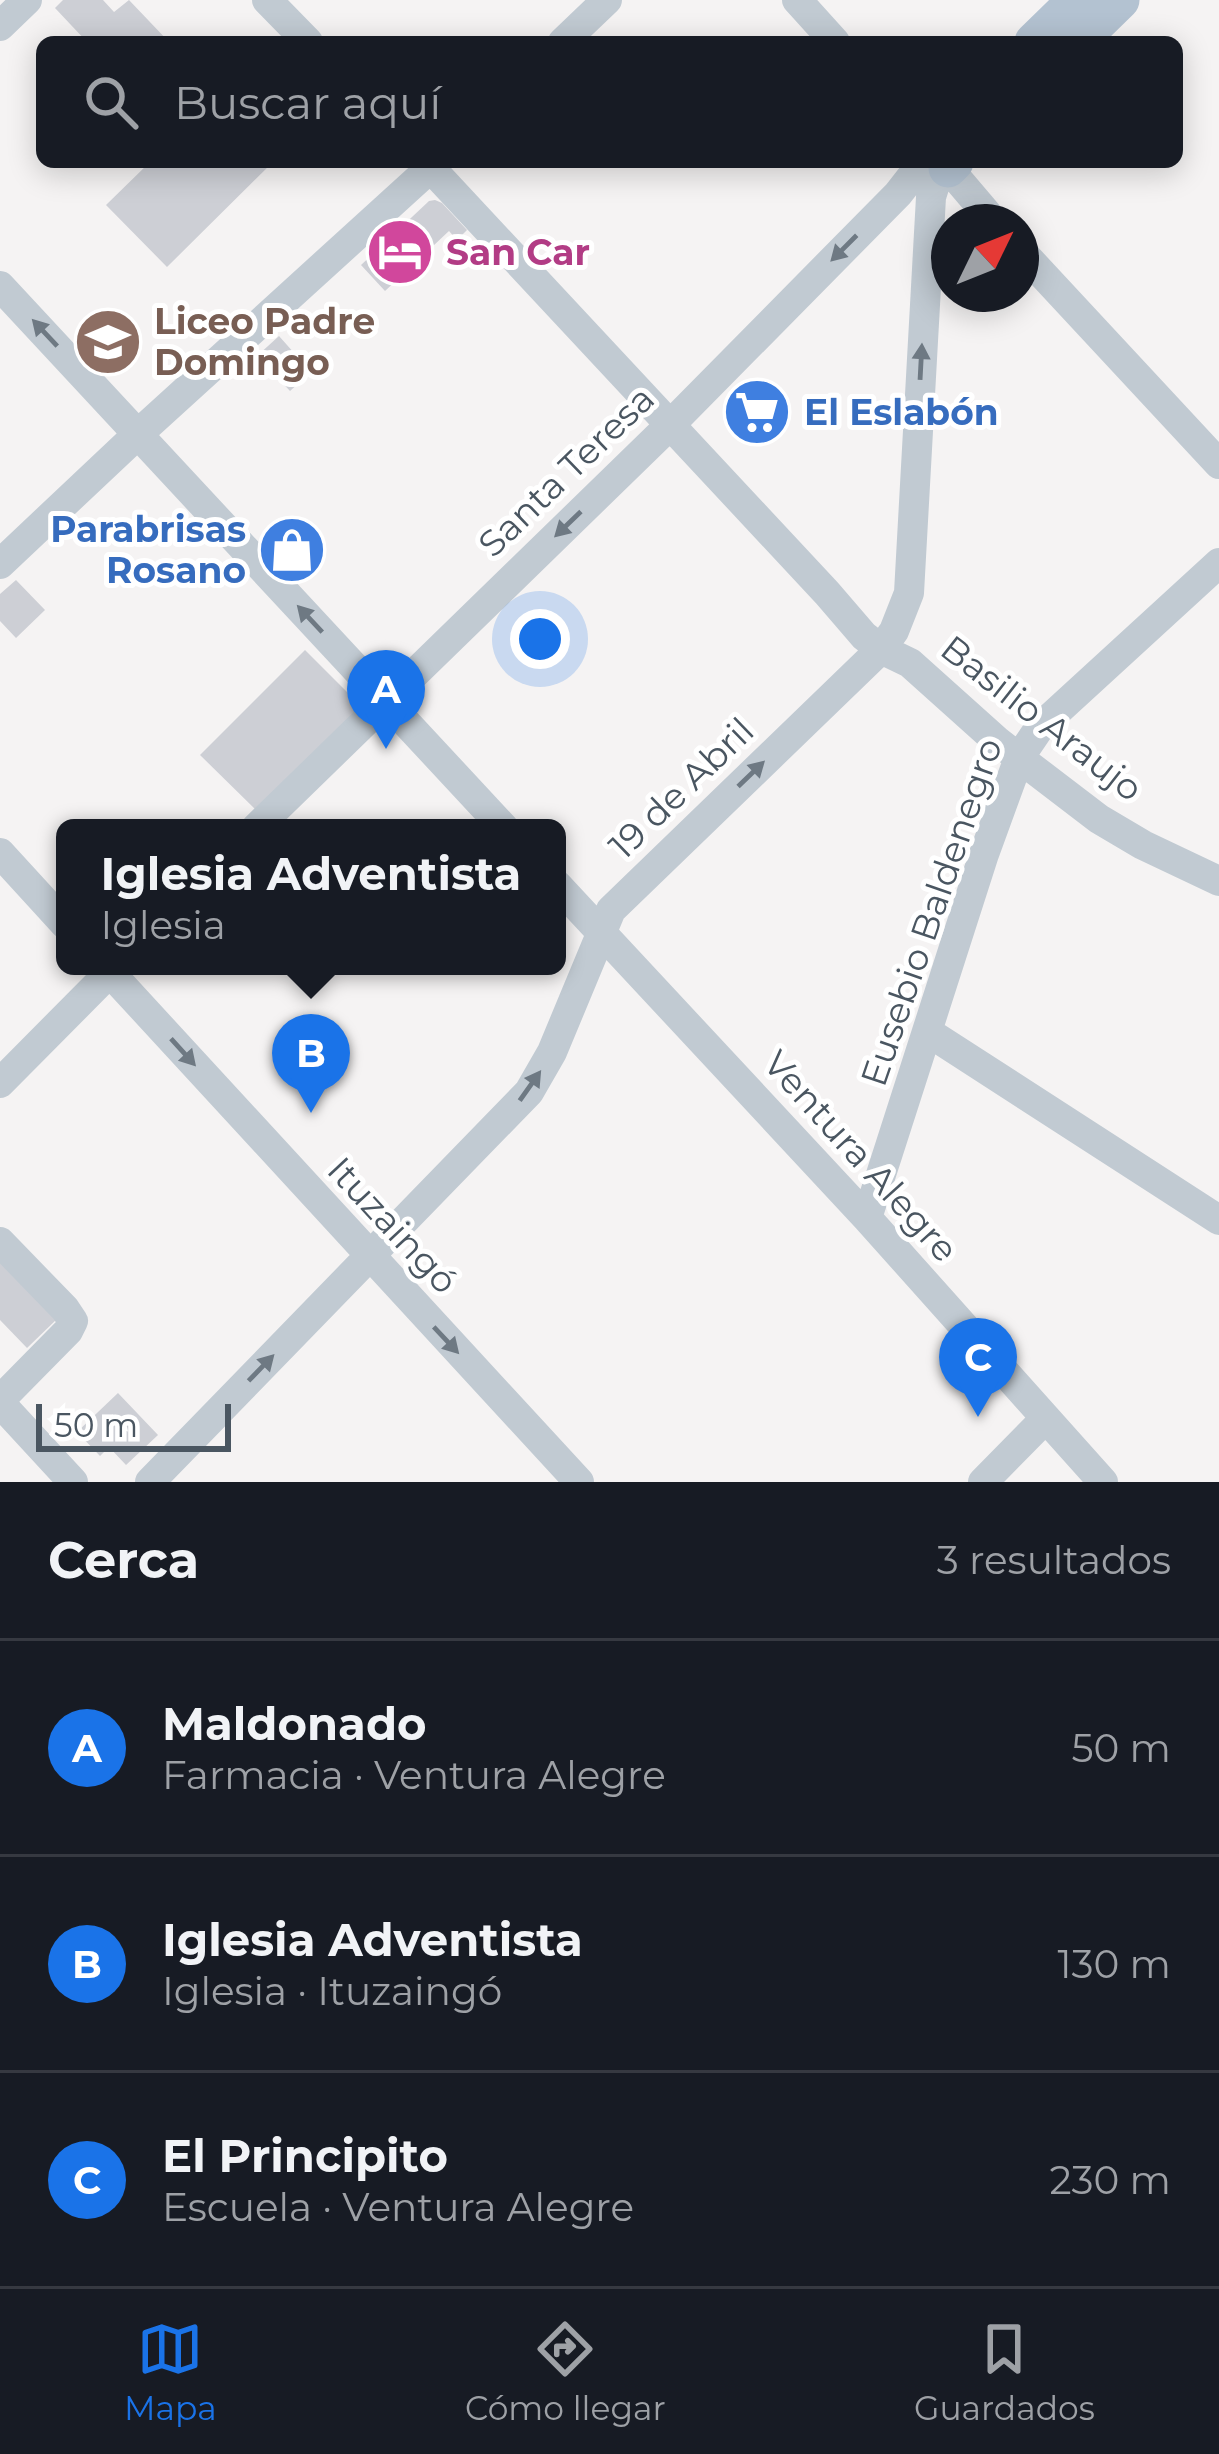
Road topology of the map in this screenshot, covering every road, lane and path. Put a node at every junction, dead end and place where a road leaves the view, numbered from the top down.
1 (27, 0) edge
2 (267, 0) edge
3 (607, 0) edge
4 (797, 0) edge
5 (1077, 0) edge
6 (1120, 0) edge
7 (0, 26) edge
8 (302, 36) edge
9 (569, 36) edge
10 (830, 36) edge
11 (1040, 36) edge
12 (1083, 36) edge
13 (427, 168) edge
14 (435, 168) edge
15 (936, 168) edge
16 (940, 168) edge
17 (946, 168) edge
18 (978, 204) edge
19 (880, 213) junction
20 (928, 230) junction
21 (1039, 270) edge
22 (0, 286) edge
23 (669, 426) junction
24 (138, 434) junction
25 (1219, 464) edge
26 (1219, 563) edge
27 (0, 564) edge
28 (827, 592) junction
29 (902, 613) junction
30 (880, 649) junction
31 (386, 701) junction
32 (1019, 758) junction
33 (265, 819) edge
34 (496, 819) edge
35 (0, 854) edge
36 (1219, 881) edge
37 (566, 895) edge
38 (56, 914) edge
39 (600, 932) junction
40 (103, 975) edge
41 (116, 975) edge
42 (928, 1032) junction
43 (0, 1083) edge
44 (867, 1218) junction
45 (1219, 1220) edge
46 (0, 1242) edge
47 (369, 1256) junction
48 (0, 1401) edge
49 (1045, 1419) junction
50 (73, 1482) edge
51 (150, 1482) edge
52 (578, 1482) edge
53 (983, 1482) edge
54 (1103, 1482) edge

1 - 7 street
2 - 8 street
3 - 9 street
4 - 10 street
5 - 11 main road
6 - 12 main road
13 - 24 street
14 - 23 street, Basilio Araujo
15 - 19 street, Santa Teresa
16 - 20 street, 19 de Abril
17 - 18 street
19 - 20 street
19 -> 23 street, Santa Teresa
29 -> 20 street, 19 de Abril
21 - 25 street
24 -> 22 street
23 - 28 street, Basilio Araujo
23 -> 31 street, Santa Teresa
24 - 27 street
31 -> 24 street
26 - 32 street, Eusebio Baldenegro
28 - 29 street
28 - 30 street, Basilio Araujo
29 - 30 street, 19 de Abril
30 - 32 street, Basilio Araujo
39 -> 30 street, 19 de Abril
31 - 33 street, Santa Teresa
31 - 34 street
32 - 36 street, Basilio Araujo
32 - 42 street, Eusebio Baldenegro
35 - 38 street
37 - 39 street, Ventura Alegre
39 - 44 street, Ventura Alegre
47 -> 39 street, 19 de Abril
40 - 43 street
41 -> 47 street, Ituzaingó
42 - 44 street, Eusebio Baldenegro
42 - 45 street
44 - 49 street, Ventura Alegre
46 - 48 street
51 -> 47 street, 19 de Abril
47 -> 52 street, Ituzaingó
48 - 50 street
49 - 53 street
49 - 54 street, Ventura Alegre

